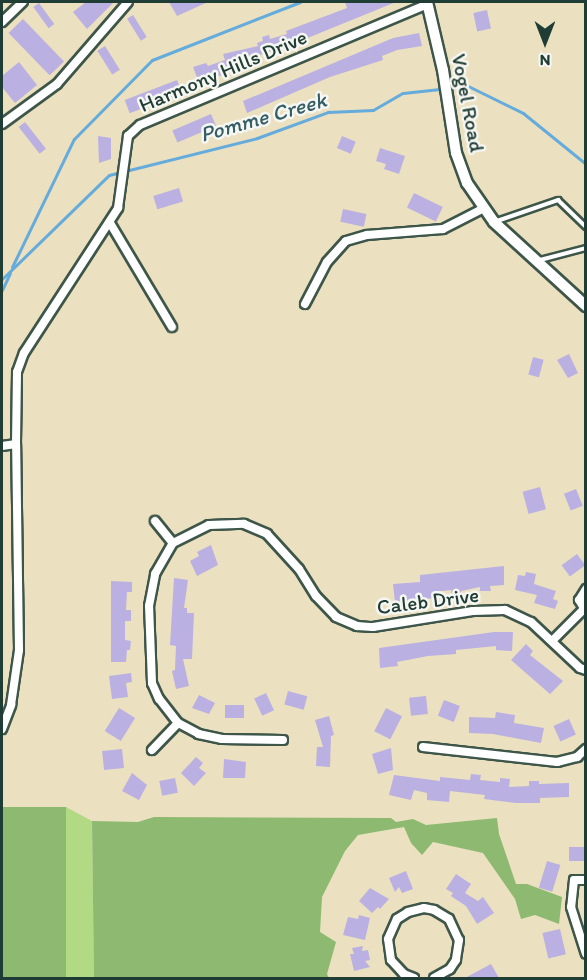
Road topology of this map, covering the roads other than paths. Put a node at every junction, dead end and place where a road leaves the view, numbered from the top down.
1 (23, 2) edge
2 (128, 2) edge
3 (428, 3) edge
4 (2, 22) edge
5 (2, 124) edge
6 (482, 208) junction
7 (494, 222) junction
8 (110, 223) junction
9 (585, 227) edge
10 (585, 249) edge
11 (536, 260) junction
12 (305, 304) dead end
13 (585, 306) edge
14 (172, 327) dead end
15 (16, 444) junction
16 (2, 446) edge
17 (155, 521) dead end
18 (173, 543) junction
19 (585, 589) edge
20 (584, 610) edge
21 (552, 641) junction
22 (585, 670) edge
23 (178, 723) junction
24 (2, 729) edge
25 (283, 740) dead end
26 (423, 747) dead end
27 (585, 749) edge
28 (152, 750) dead end
29 (585, 880) edge
30 (585, 954) edge
31 (439, 977) edge
32 (414, 978) edge

1 - 4 street
2 - 5 street
3 - 6 street, Vogel Road
3 - 8 street, Harmony Hills Drive
6 - 7 street, Vogel Road
6 - 12 street
7 - 9 lane
7 - 11 street, Vogel Road
8 - 14 street
8 - 15 street, Harmony Hills Drive
10 - 11 lane
11 - 13 street, Vogel Road
15 - 16 street
15 - 24 street, Harmony Hills Drive
17 - 18 street
18 - 21 street, Caleb Drive
18 - 23 street
19 - 20 street
20 - 21 street
21 - 22 street, Caleb Drive
23 - 25 street
23 - 28 street
26 - 27 street
29 - 30 street
31 - 32 street

